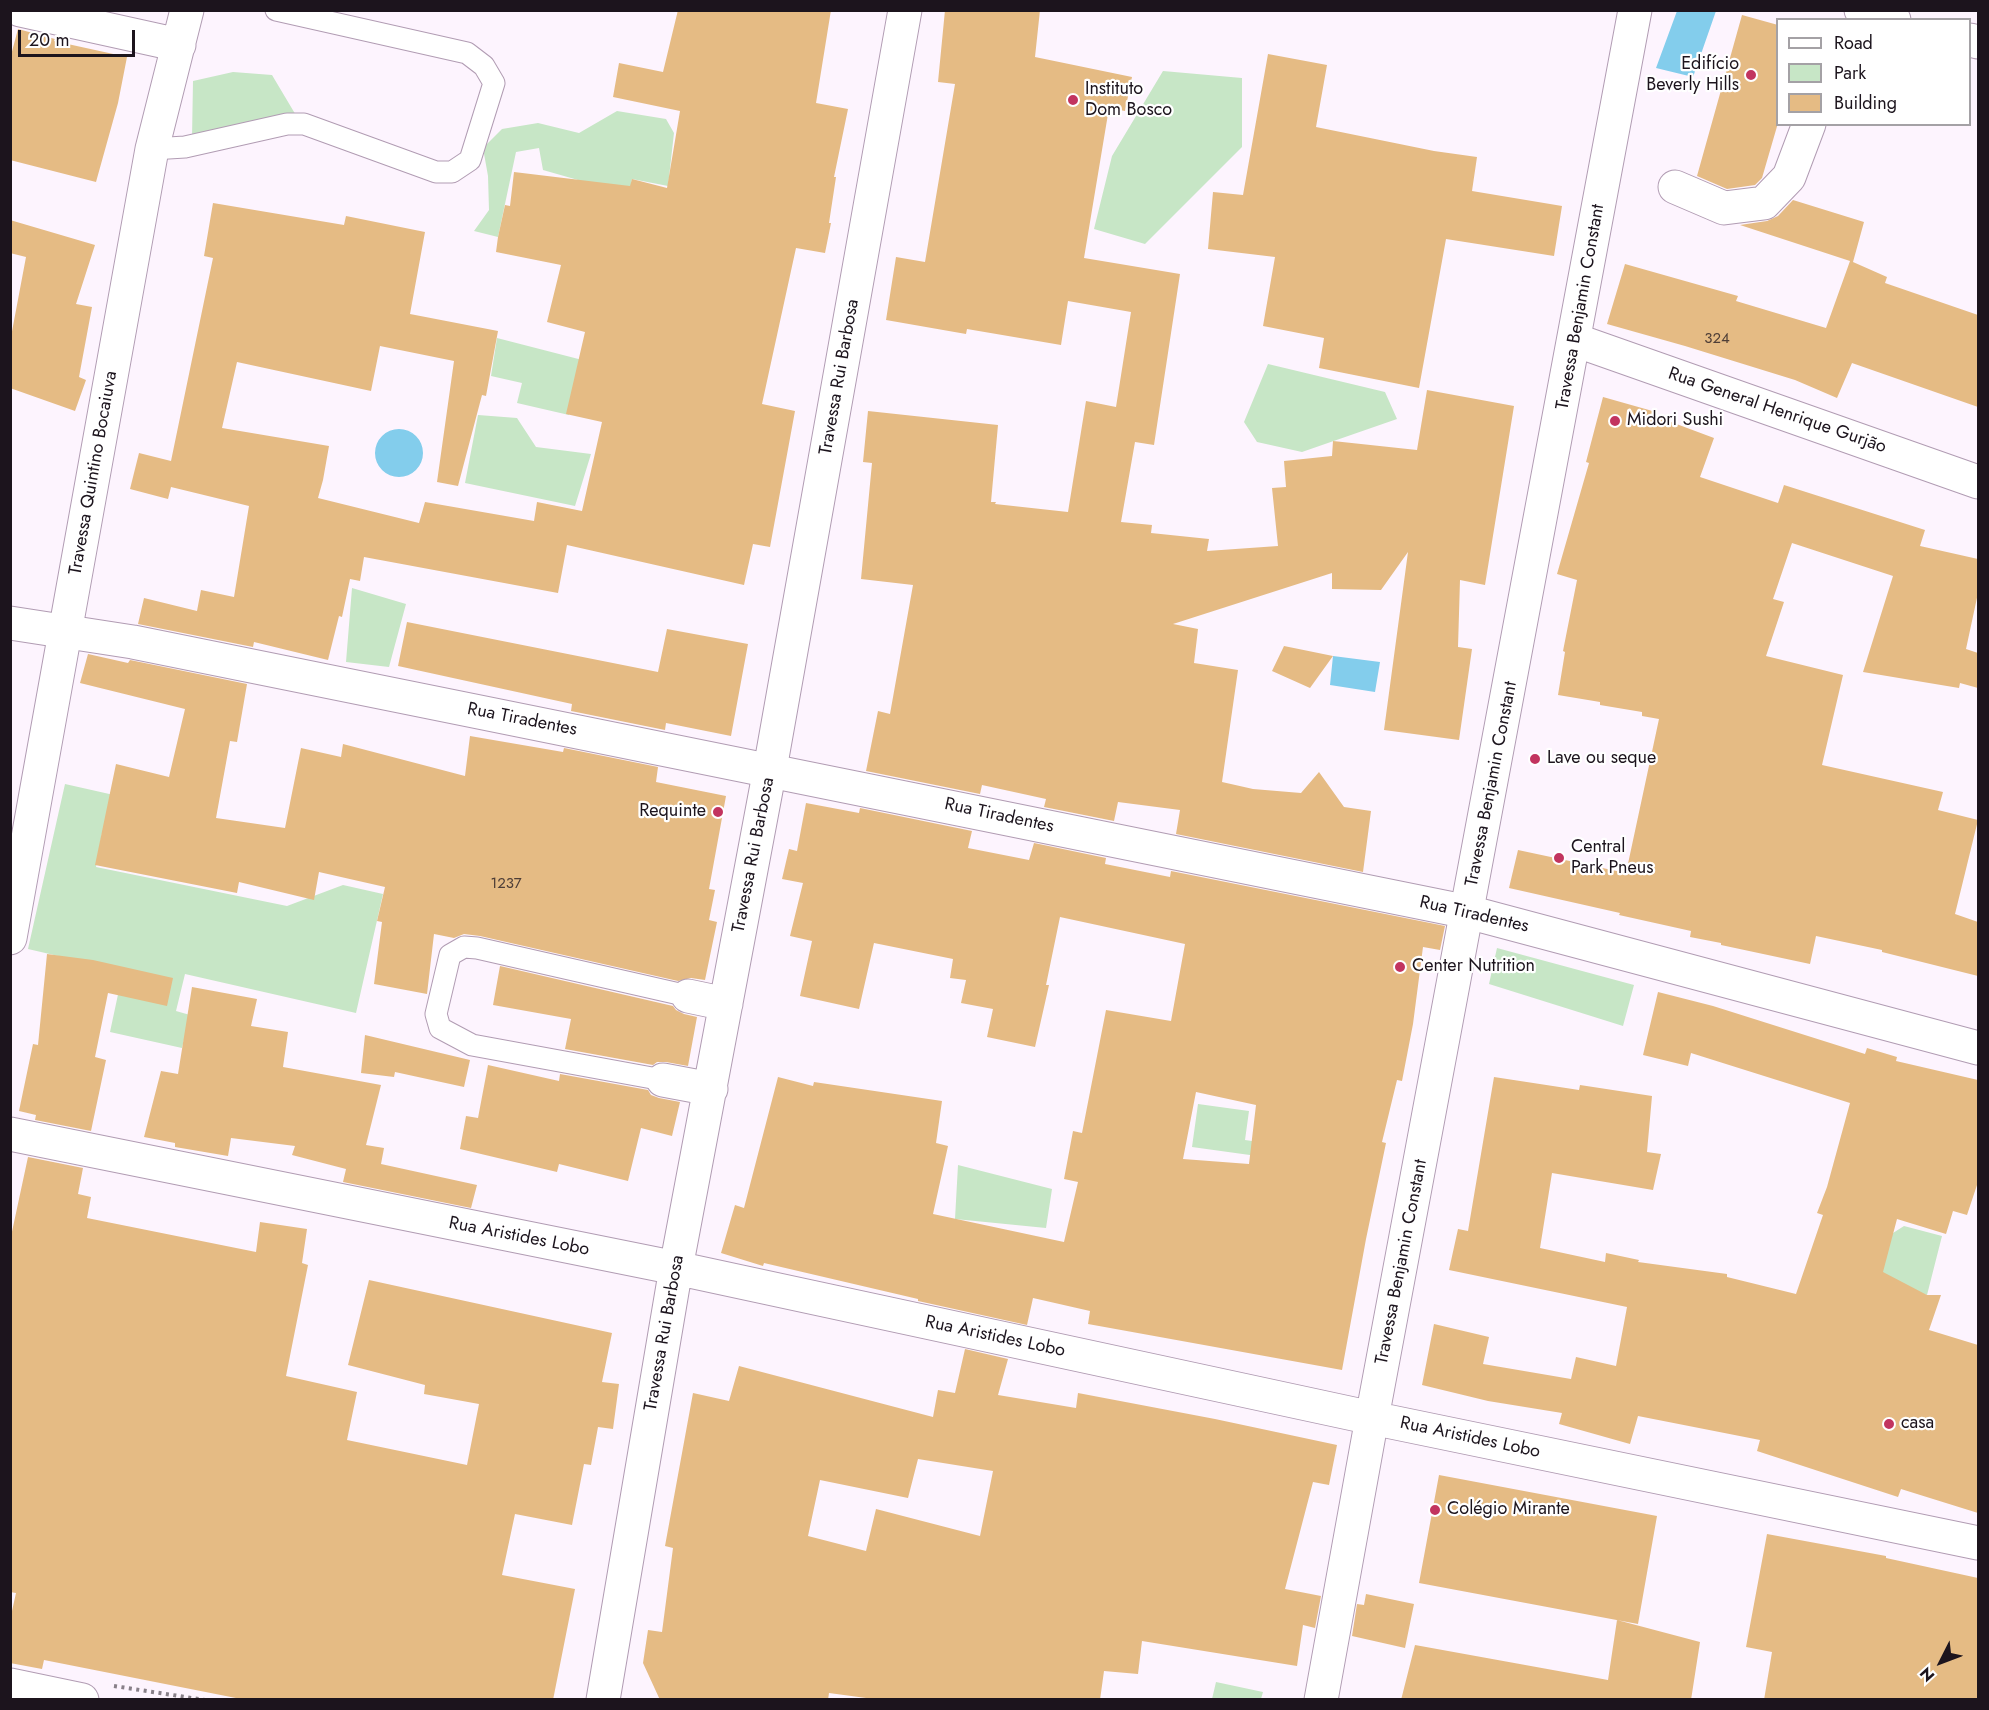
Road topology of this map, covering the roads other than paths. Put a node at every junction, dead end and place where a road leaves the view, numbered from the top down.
1 (20, 10) edge
2 (187, 10) edge
3 (276, 10) edge
4 (905, 10) edge
5 (1635, 10) edge
6 (1861, 10) edge
7 (1887, 18) edge
8 (179, 45) junction
9 (1808, 126) edge
10 (152, 148) junction
11 (1675, 187) dead end
12 (1575, 340) junction
13 (1978, 482) edge
14 (10, 622) edge
15 (66, 633) junction
16 (770, 769) junction
17 (1468, 912) junction
18 (10, 938) edge
19 (688, 996) joint
20 (726, 1004) junction
21 (1978, 1048) edge
22 (663, 1080) joint
23 (711, 1089) junction
24 (10, 1134) edge
25 (676, 1268) junction
26 (1372, 1418) junction
27 (1978, 1543) edge
28 (10, 1685) edge
29 (82, 1700) edge
30 (603, 1700) edge
31 (1321, 1700) edge

1 - 8 street
2 - 8 street, Travessa Quintino Bocaiuva
3 - 10 lane
4 - 16 street, Travessa Rui Barbosa
5 - 12 street, Travessa Benjamin Constant
6 - 7 street
8 - 10 street, Travessa Quintino Bocaiuva
9 - 11 street
10 - 15 street, Travessa Quintino Bocaiuva
12 - 13 street, Rua General Henrique Gurjão
12 - 17 street, Travessa Benjamin Constant
14 - 15 street, Rua Tiradentes
15 - 16 street, Rua Tiradentes
15 - 18 street, Travessa Quintino Bocaiuva
16 - 17 street, Rua Tiradentes
16 - 20 street, Travessa Rui Barbosa
17 - 21 street, Rua Tiradentes
17 - 26 street, Travessa Benjamin Constant
19 - 20 street
19 - 22 lane
20 - 23 street, Travessa Rui Barbosa
22 - 23 street
23 - 25 street, Travessa Rui Barbosa
24 - 25 street, Rua Aristides Lobo
25 - 26 street, Rua Aristides Lobo
25 - 30 street, Travessa Rui Barbosa
26 - 27 street, Rua Aristides Lobo
26 - 31 street, Travessa Benjamin Constant
28 - 29 street

